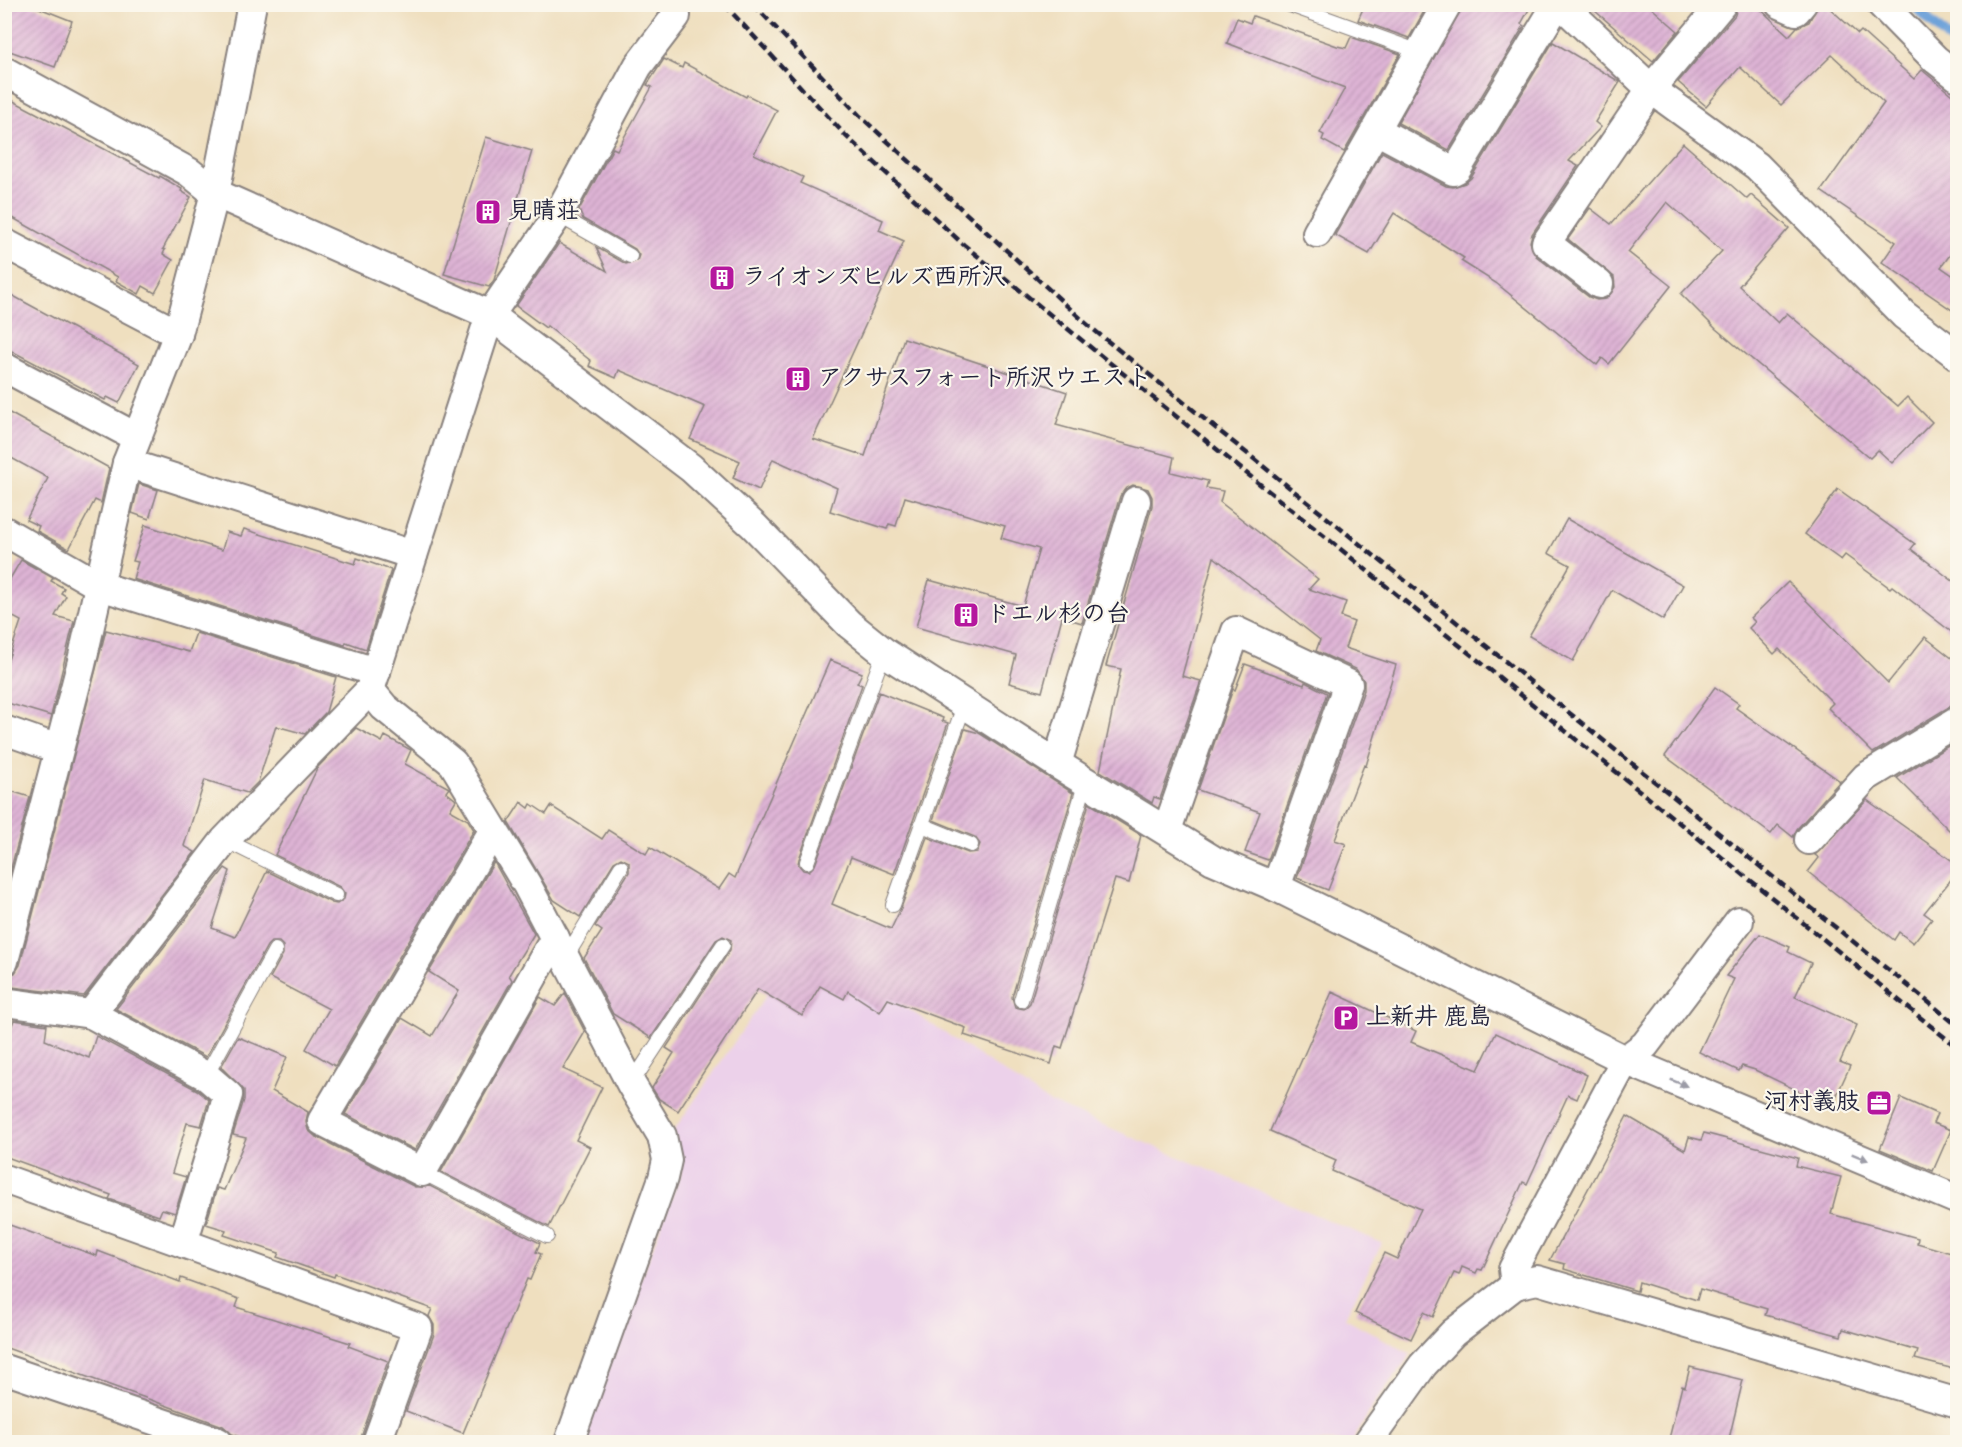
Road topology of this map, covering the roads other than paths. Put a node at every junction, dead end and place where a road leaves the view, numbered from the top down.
1 (252, 4) edge
2 (674, 4) edge
3 (1287, 4) edge
4 (1448, 4) edge
5 (1559, 4) edge
6 (1722, 4) edge
7 (1780, 4) edge
8 (1803, 4) edge
9 (1881, 4) edge
10 (1420, 52) junction
11 (4, 71) edge
12 (1958, 77) edge
13 (1651, 89) junction
14 (1376, 130) junction
15 (215, 193) junction
16 (558, 215) junction
17 (1317, 233) dead end
18 (4, 243) edge
19 (630, 256) dead end
20 (1599, 284) dead end
21 (490, 315) junction
22 (178, 334) junction
23 (1958, 356) edge
24 (4, 367) edge
25 (132, 450) junction
26 (1136, 501) dead end
27 (4, 531) edge
28 (412, 555) junction
29 (100, 586) junction
30 (884, 652) junction
31 (373, 681) junction
32 (965, 703) junction
33 (1958, 721) edge
34 (4, 730) edge
35 (58, 749) junction
36 (1057, 764) junction
37 (1086, 781) junction
38 (922, 825) junction
39 (1167, 830) junction
40 (493, 831) junction
41 (225, 840) junction
42 (1809, 840) dead end
43 (971, 845) dead end
44 (807, 862) dead end
45 (621, 867) dead end
46 (1276, 887) junction
47 (336, 895) dead end
48 (893, 905) dead end
49 (10, 920) edge
50 (1739, 921) dead end
51 (723, 945) dead end
52 (560, 947) junction
53 (275, 950) dead end
54 (4, 961) edge
55 (1021, 1000) dead end
56 (4, 1002) edge
57 (92, 1014) junction
58 (1625, 1060) junction
59 (206, 1076) junction
60 (632, 1084) junction
61 (422, 1172) junction
62 (4, 1179) edge
63 (1958, 1200) edge
64 (547, 1236) dead end
65 (183, 1243) junction
66 (1515, 1285) junction
67 (4, 1369) edge
68 (1958, 1403) edge
69 (218, 1443) edge
70 (376, 1443) edge
71 (569, 1443) edge
72 (1368, 1443) edge

1 - 15 street
2 - 16 street
3 - 10 lane
4 - 10 street
5 - 13 street
5 - 14 street
6 - 13 street
7 - 8 street
9 - 12 street
10 - 14 street
11 - 15 street
13 - 20 street
13 - 23 street
14 - 17 street
15 - 21 street
15 - 22 street
16 - 19 lane
16 - 21 street
18 - 22 street
21 - 28 street
21 - 30 street
22 - 25 street
24 - 25 street
25 - 28 street
25 - 29 street
26 - 36 street
27 - 29 street
28 - 31 street
29 - 31 street
29 - 35 street
30 - 32 street
30 - 44 lane
31 - 40 street
31 - 41 street
32 - 36 street
32 - 38 lane
33 - 42 street
34 - 35 street
35 - 49 street
36 - 37 street
37 - 39 street
37 - 55 lane
38 - 43 lane
38 - 48 lane
39 - 46 street
39 - 46 street
40 - 52 street
40 - 61 street
41 - 47 lane
41 - 57 street
45 - 52 lane
46 - 58 street
49 - 54 street
50 - 58 street
51 - 60 lane
52 - 60 street
52 - 61 street
53 - 59 lane
56 - 57 street
57 - 59 street
58 -> 63 street
58 - 66 street
59 - 65 street
60 - 71 street
61 - 64 lane
62 - 65 street
65 - 70 street
66 - 68 street
66 - 72 street
67 - 69 street

